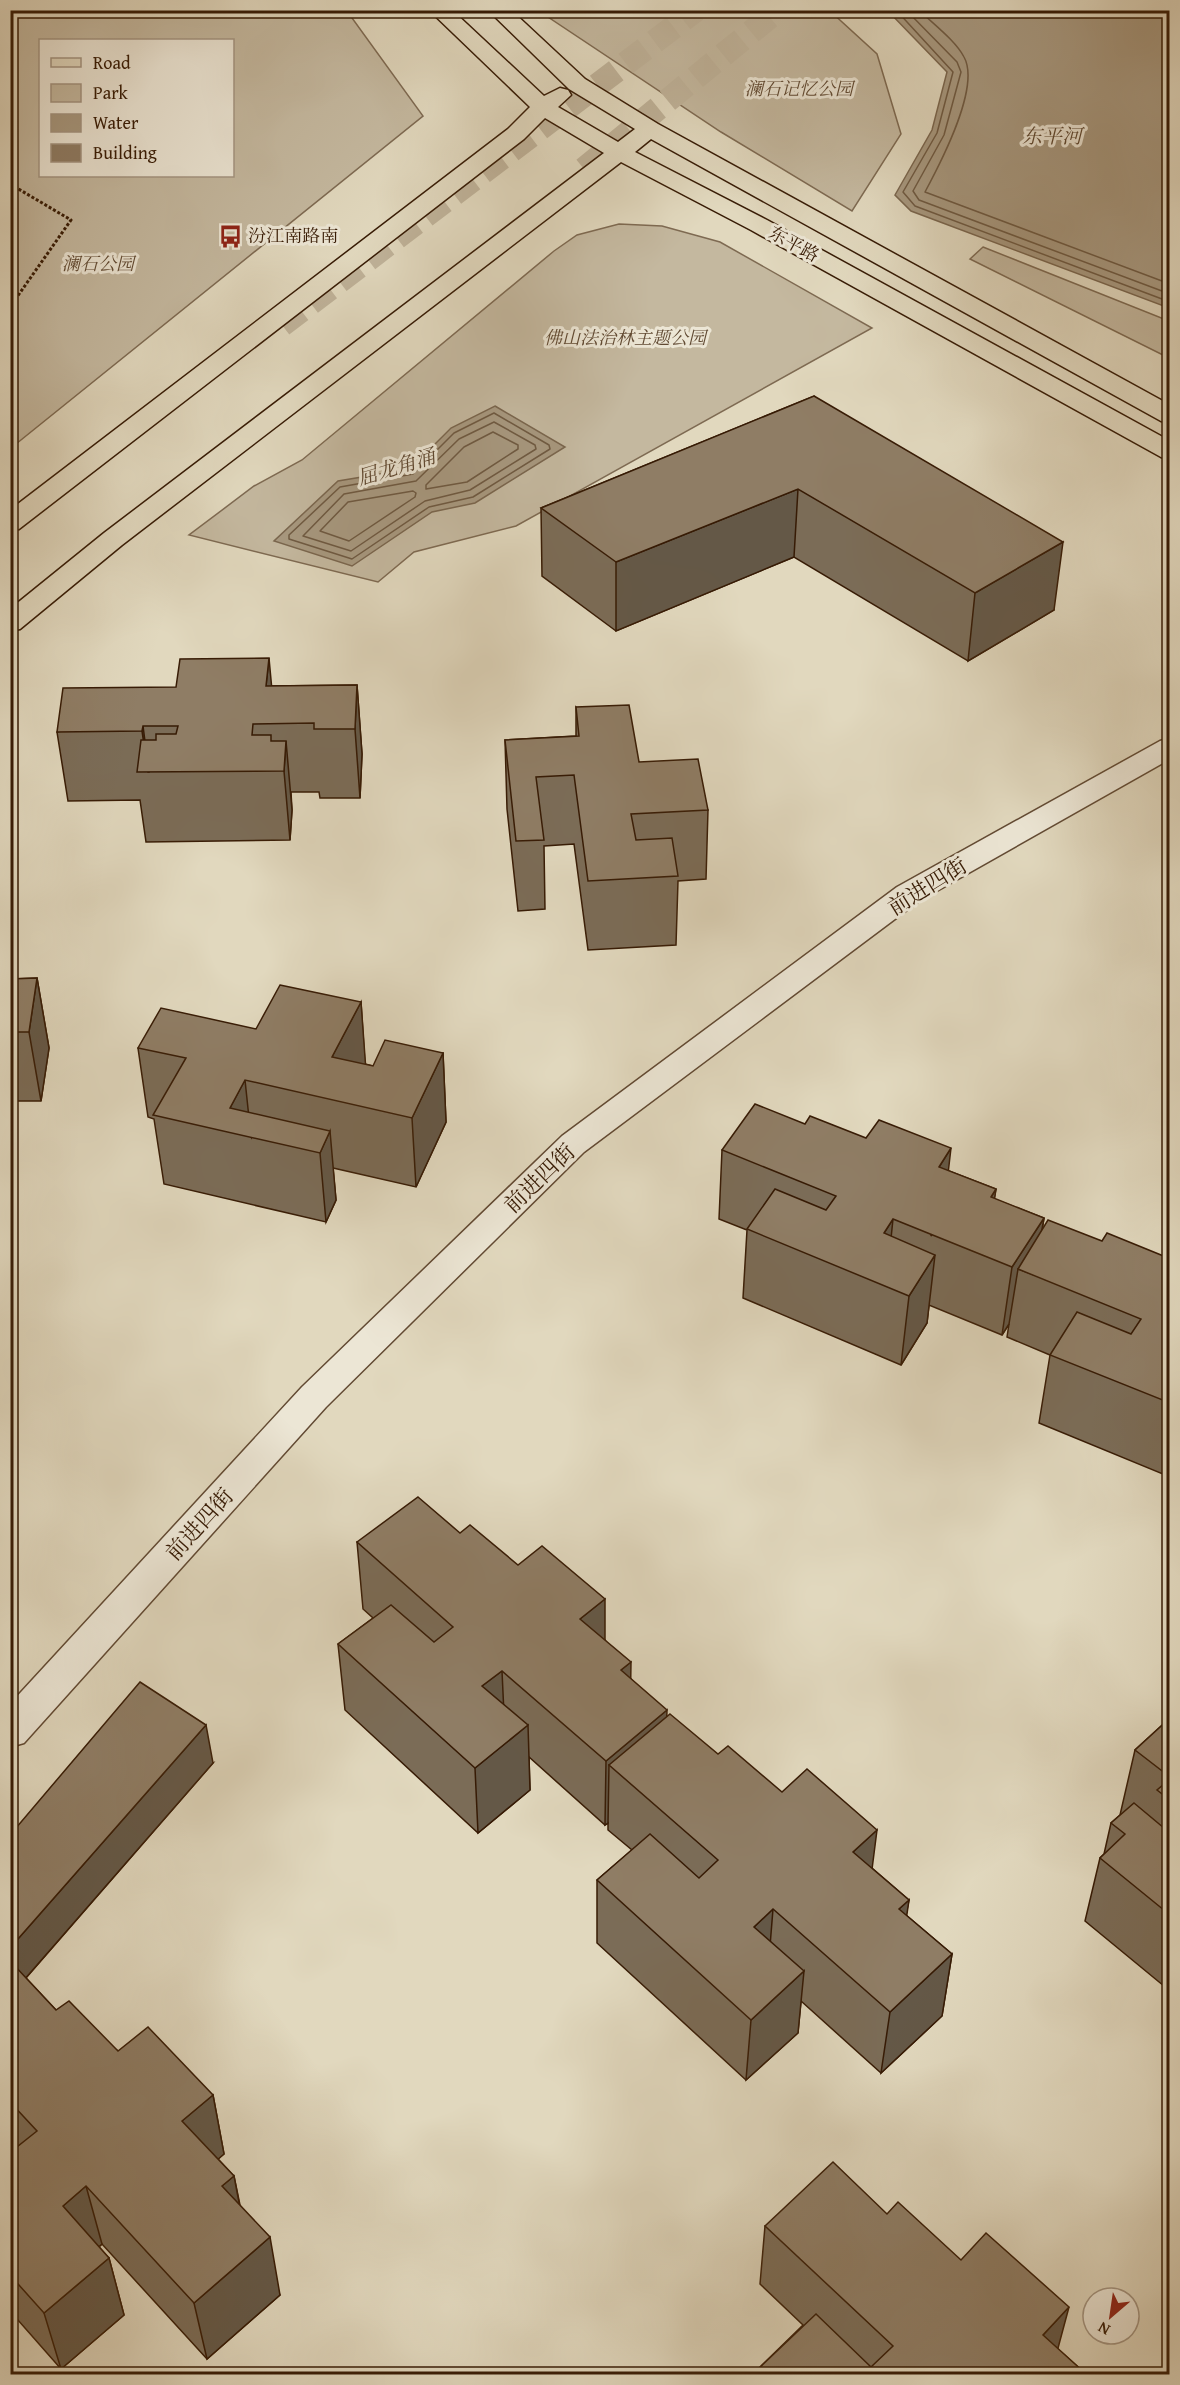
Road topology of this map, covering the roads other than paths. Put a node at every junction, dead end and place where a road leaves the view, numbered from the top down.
1 (439, 10) edge
2 (498, 10) edge
3 (577, 84) junction
4 (543, 107) junction
5 (650, 129) junction
6 (620, 153) junction
7 (1170, 416) edge
8 (1170, 452) edge
9 (10, 524) edge
10 (10, 623) edge
11 (1170, 747) edge
12 (10, 1731) edge

1 - 4 main road, 东平路
2 - 3 main road, 东平路
3 - 4 main road
3 - 5 main road, 东平路
4 - 6 main road, 东平路
4 - 9 main road
5 - 6 main road
5 - 7 main road, 东平路
6 - 8 main road, 东平路
6 - 10 main road
11 - 12 street, 前进四街

